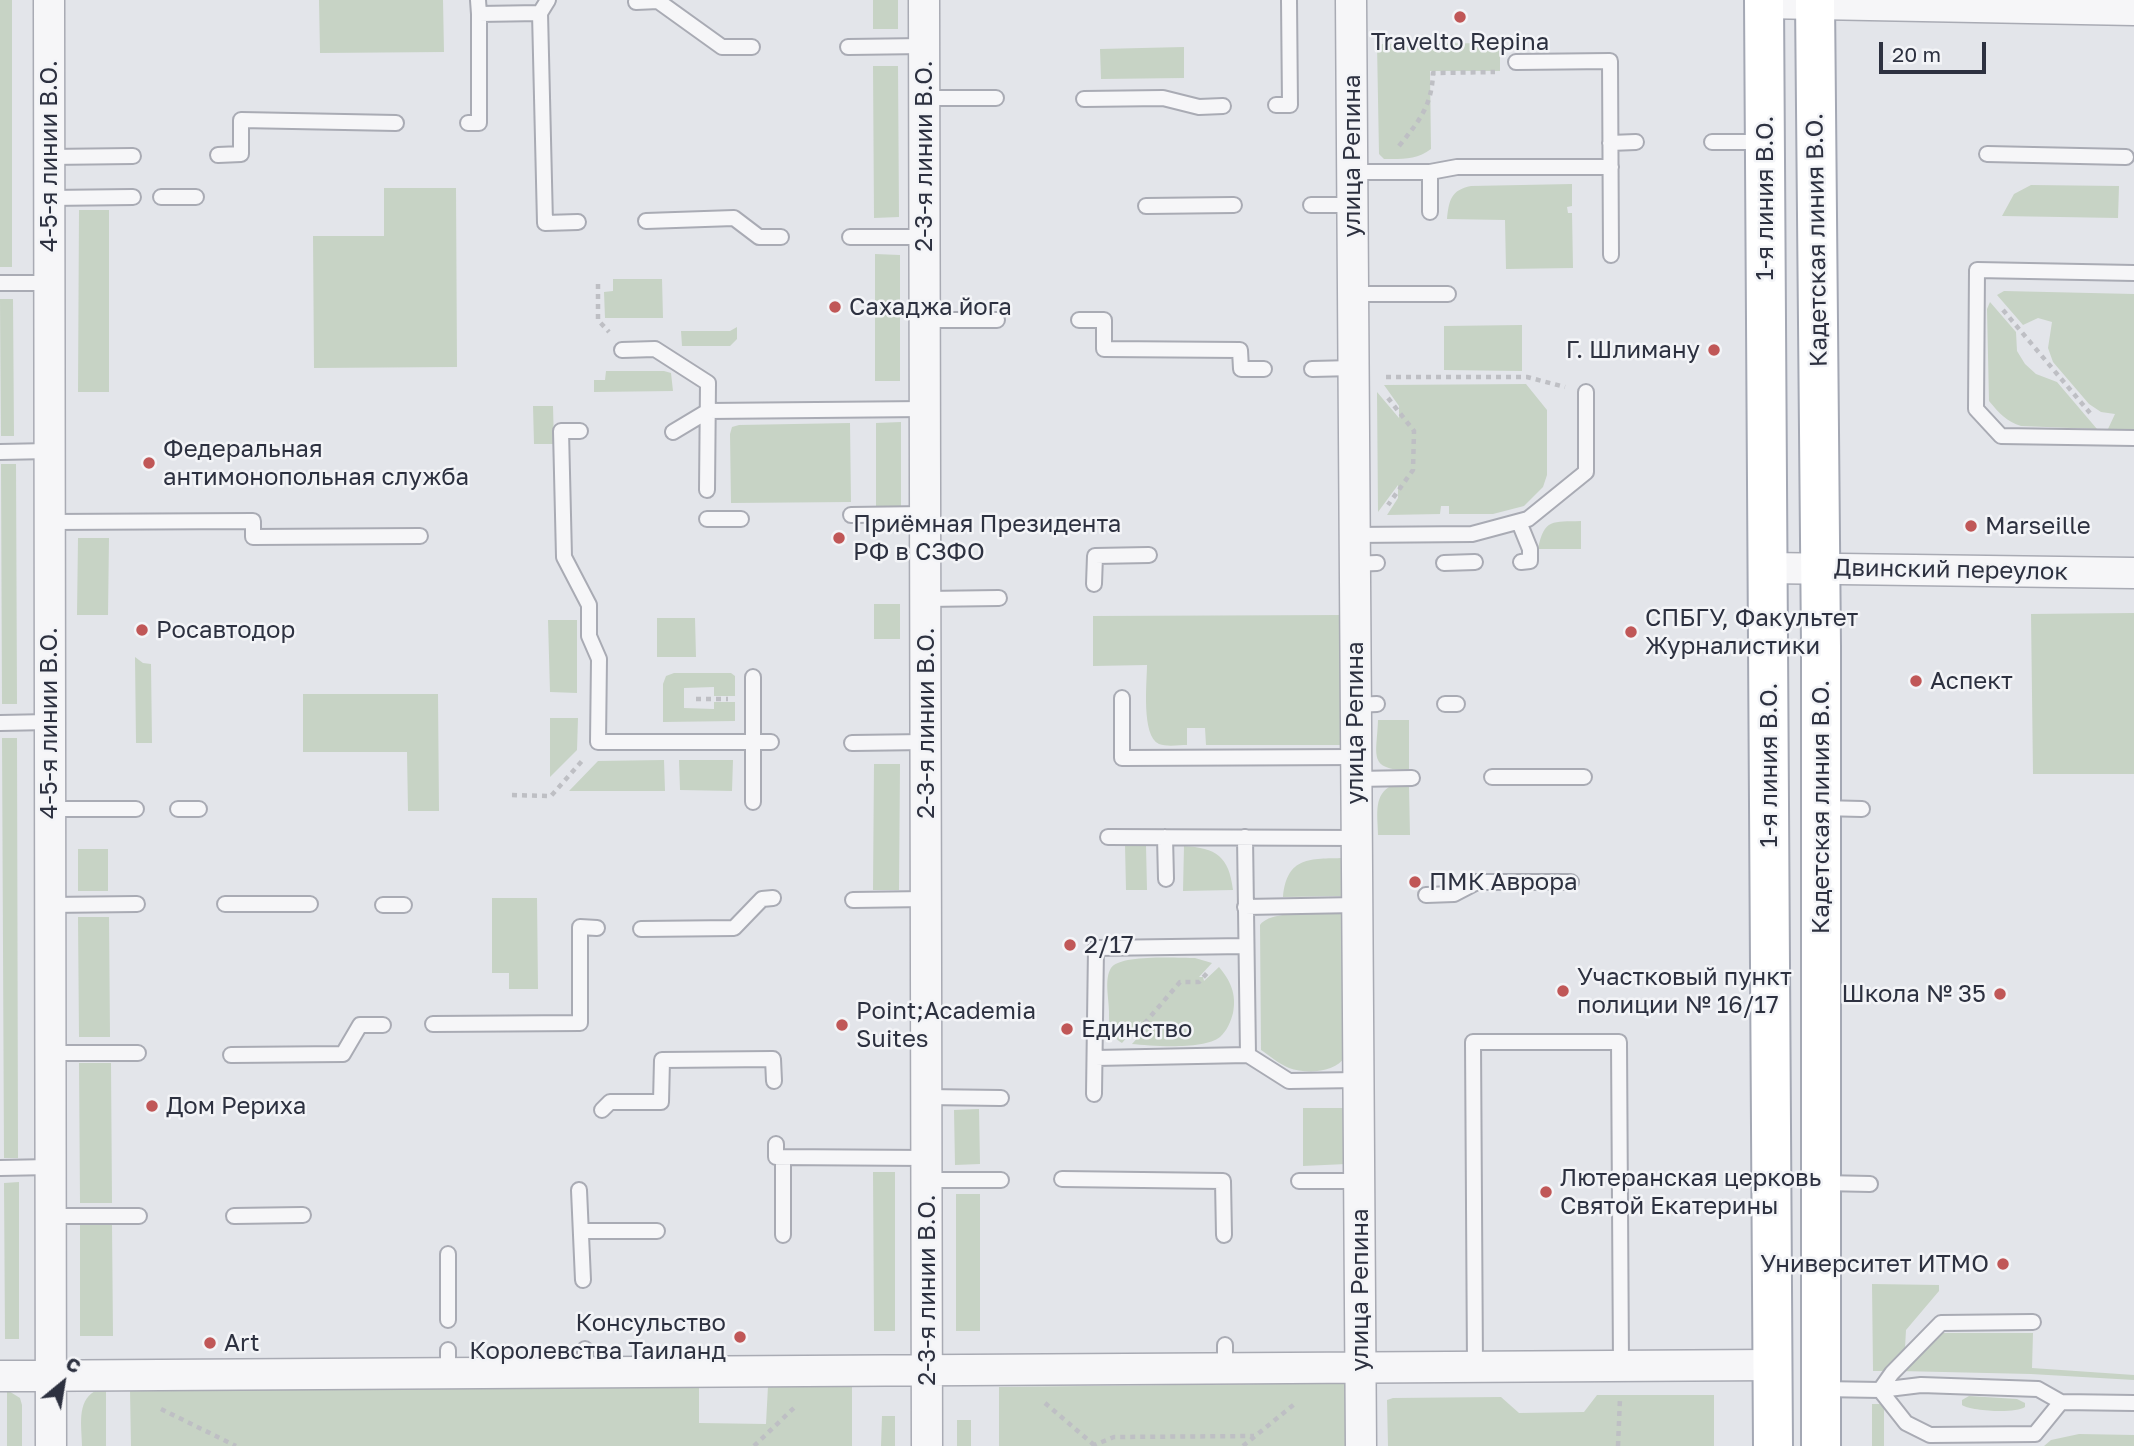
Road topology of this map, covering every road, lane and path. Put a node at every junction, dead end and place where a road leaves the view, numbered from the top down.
1 (49, 0) edge
2 (548, 0) edge
3 (924, 0) edge
4 (1289, 0) edge
5 (1351, 0) edge
6 (636, 2) edge
7 (1764, 2) edge
8 (1815, 2) edge
9 (2032, 4) edge
10 (478, 7) edge
11 (2134, 10) edge
12 (540, 13) junction
13 (924, 46) junction
14 (752, 47) dead end
15 (848, 47) dead end
16 (1516, 61) joint
17 (924, 98) junction
18 (996, 98) dead end
19 (1084, 99) dead end
20 (1276, 105) dead end
21 (1223, 106) dead end
22 (396, 123) dead end
23 (468, 123) dead end
24 (1636, 142) dead end
25 (1712, 142) dead end
26 (1765, 142) junction
27 (1610, 143) junction
28 (1987, 154) dead end
29 (218, 155) dead end
30 (133, 156) dead end
31 (49, 157) junction
32 (2126, 157) dead end
33 (1611, 167) junction
34 (1363, 172) junction
35 (1430, 172) junction
36 (133, 197) dead end
37 (161, 197) dead end
38 (196, 197) dead end
39 (49, 198) junction
40 (1234, 205) dead end
41 (1311, 205) dead end
42 (1352, 205) junction
43 (1146, 206) dead end
44 (1430, 212) dead end
45 (646, 221) dead end
46 (578, 222) dead end
47 (781, 237) dead end
48 (850, 237) dead end
49 (925, 237) junction
50 (1611, 254) dead end
51 (2134, 273) edge
52 (0, 283) edge
53 (48, 283) junction
54 (598, 284) dead end
55 (1353, 294) junction
56 (1448, 294) dead end
57 (1977, 294) junction
58 (925, 320) junction
59 (997, 320) dead end
60 (1079, 320) dead end
61 (622, 350) joint
62 (1264, 369) dead end
63 (1312, 369) dead end
64 (1353, 373) junction
65 (1586, 392) joint
66 (925, 409) junction
67 (708, 411) junction
68 (580, 431) dead end
69 (673, 432) dead end
70 (2102, 438) junction
71 (2134, 438) edge
72 (49, 451) junction
73 (0, 452) edge
74 (707, 490) dead end
75 (925, 514) junction
76 (851, 515) dead end
77 (707, 519) dead end
78 (741, 519) dead end
79 (49, 522) junction
80 (1519, 522) junction
81 (420, 536) dead end
82 (1362, 554) junction
83 (1149, 555) dead end
84 (1475, 562) dead end
85 (1521, 562) dead end
86 (1444, 563) dead end
87 (1768, 568) junction
88 (1821, 569) junction
89 (2134, 573) edge
90 (1094, 584) dead end
91 (999, 598) dead end
92 (926, 599) junction
93 (753, 677) dead end
94 (1122, 698) dead end
95 (696, 699) dead end
96 (753, 699) junction
97 (49, 722) junction
98 (0, 723) edge
99 (598, 742) junction
100 (754, 742) junction
101 (771, 742) dead end
102 (925, 742) junction
103 (852, 743) dead end
104 (1356, 768) junction
105 (1492, 777) dead end
106 (1584, 777) dead end
107 (1412, 778) dead end
108 (512, 795) dead end
109 (753, 802) dead end
110 (178, 808) dead end
111 (199, 808) dead end
112 (1821, 808) junction
113 (50, 809) junction
114 (136, 809) dead end
115 (1862, 809) dead end
116 (1108, 837) dead end
117 (1166, 837) junction
118 (1245, 837) junction
119 (1356, 838) junction
120 (1166, 879) dead end
121 (1571, 882) dead end
122 (1426, 895) dead end
123 (773, 898) dead end
124 (1361, 898) junction
125 (926, 899) junction
126 (853, 900) dead end
127 (137, 904) dead end
128 (225, 904) dead end
129 (310, 904) dead end
130 (50, 905) junction
131 (383, 905) dead end
132 (404, 905) dead end
133 (1245, 908) junction
134 (597, 928) dead end
135 (641, 929) dead end
136 (1240, 946) junction
137 (433, 1024) dead end
138 (383, 1025) dead end
139 (50, 1053) junction
140 (138, 1053) dead end
141 (231, 1055) dead end
142 (1248, 1055) junction
143 (1095, 1058) junction
144 (1115, 1058) junction
145 (1358, 1080) junction
146 (774, 1081) dead end
147 (1094, 1094) dead end
148 (926, 1097) junction
149 (1001, 1098) dead end
150 (601, 1110) dead end
151 (50, 1167) junction
152 (0, 1168) edge
153 (926, 1169) junction
154 (1062, 1179) dead end
155 (1001, 1180) dead end
156 (1299, 1181) dead end
157 (1359, 1181) junction
158 (1820, 1184) junction
159 (1871, 1184) dead end
160 (579, 1190) dead end
161 (303, 1215) dead end
162 (50, 1216) junction
163 (139, 1216) dead end
164 (234, 1216) dead end
165 (581, 1231) junction
166 (657, 1231) dead end
167 (783, 1235) dead end
168 (1224, 1235) dead end
169 (448, 1254) dead end
170 (583, 1280) dead end
171 (448, 1320) dead end
172 (2034, 1322) dead end
173 (1621, 1365) junction
174 (1771, 1365) junction
175 (1475, 1367) junction
176 (1360, 1368) junction
177 (927, 1370) junction
178 (0, 1376) edge
179 (50, 1376) junction
180 (1821, 1389) junction
181 (1881, 1390) junction
182 (1302, 1398) dead end
183 (802, 1400) dead end
184 (1042, 1402) dead end
185 (2061, 1402) junction
186 (2134, 1404) edge
187 (156, 1406) dead end
188 (1254, 1436) junction
189 (2012, 1440) edge
190 (51, 1446) edge
191 (236, 1446) edge
192 (754, 1446) edge
193 (927, 1446) edge
194 (1093, 1446) edge
195 (1243, 1446) edge
196 (1361, 1446) edge
197 (1618, 1446) edge
198 (1773, 1446) edge
199 (1821, 1446) edge

1 - 31 street, 4-5-я линии В.О.
2 - 12 lane
3 - 13 street, 2-3-я линии В.О.
4 - 20 lane
5 - 34 street, улица Репина
6 - 14 lane
7 - 8 street
7 - 26 main road, 1-я линия В.О.
8 - 9 street
8 - 88 main road, Кадетская линия В.О.
9 - 11 street
10 - 12 lane
10 - 23 lane
12 - 46 lane
13 - 15 lane
13 - 17 street, 2-3-я линии В.О.
16 - 27 lane
16 - 34 path
17 - 18 lane
17 - 49 street, 2-3-я линии В.О.
19 - 21 lane
22 - 29 lane
24 - 27 lane
25 - 26 lane
26 - 87 main road, 1-я линия В.О.
27 - 33 lane
28 - 32 lane
30 - 31 lane
31 - 39 street, 4-5-я линии В.О.
33 - 35 lane
33 - 50 lane
34 - 35 lane
34 - 42 street, улица Репина
35 - 44 lane
36 - 39 lane
37 - 38 lane
39 - 53 street, 4-5-я линии В.О.
40 - 43 lane
41 - 42 lane
42 - 55 street, улица Репина
45 - 47 lane
48 - 49 lane
49 - 58 street, 2-3-я линии В.О.
51 - 57 lane
52 - 53 lane
53 - 72 street, 4-5-я линии В.О.
54 - 61 path
55 - 56 lane
55 - 64 street, улица Репина
57 - 70 path
57 - 70 lane
58 - 59 lane
58 - 66 street, 2-3-я линии В.О.
60 - 62 lane
61 - 67 lane
63 - 64 lane
64 - 65 path
64 - 82 street, улица Репина
64 - 82 path
65 - 80 lane
66 - 67 lane
66 - 75 street, 2-3-я линии В.О.
67 - 69 lane
67 - 74 lane
68 - 99 lane
70 - 71 lane
72 - 73 lane
72 - 79 street, 4-5-я линии В.О.
75 - 76 lane
75 - 92 street, 2-3-я линии В.О.
77 - 78 lane
79 - 81 lane
79 - 97 street, 4-5-я линии В.О.
80 - 82 lane
80 - 85 lane
82 - 104 street, улица Репина
83 - 90 lane
84 - 86 lane
87 - 88 street, Двинский переулок
87 - 174 main road, 1-я линия В.О.
88 - 89 street, Двинский переулок
88 - 112 main road, Кадетская линия В.О.
91 - 92 lane
92 - 102 street, 2-3-я линии В.О.
93 - 96 lane
94 - 104 lane
95 - 96 path
96 - 100 lane
97 - 98 lane
97 - 113 street, 4-5-я линии В.О.
99 - 100 lane
99 - 108 path
100 - 101 lane
100 - 109 lane
102 - 103 lane
102 - 125 street, 2-3-я линии В.О.
104 - 107 lane
104 - 119 street, улица Репина
105 - 106 lane
110 - 111 lane
112 - 115 lane
112 - 158 main road, Кадетская линия В.О.
113 - 114 lane
113 - 130 street, 4-5-я линии В.О.
116 - 117 lane
117 - 118 lane
117 - 120 lane
118 - 119 lane
118 - 133 lane
119 - 124 street, улица Репина
121 - 122 lane
123 - 135 lane
124 - 133 lane
124 - 145 street, улица Репина
125 - 126 lane
125 - 148 street, 2-3-я линии В.О.
127 - 130 lane
128 - 129 lane
130 - 139 street, 4-5-я линии В.О.
131 - 132 lane
133 - 136 lane
134 - 137 lane
136 - 142 lane
136 - 143 lane
136 - 144 path
138 - 141 lane
139 - 140 lane
139 - 151 street, 4-5-я линии В.О.
142 - 144 lane
142 - 145 lane
143 - 144 lane
143 - 147 lane
145 - 157 street, улица Репина
146 - 150 lane
148 - 149 lane
148 - 153 street, 2-3-я линии В.О.
151 - 152 lane
151 - 162 street, 4-5-я линии В.О.
153 - 155 lane
153 - 167 lane
153 - 177 street, 2-3-я линии В.О.
154 - 168 lane
156 - 157 lane
157 - 176 street, улица Репина
158 - 159 lane
158 - 180 main road, Кадетская линия В.О.
160 - 165 lane
161 - 164 lane
162 - 163 lane
162 - 179 street, 4-5-я линии В.О.
165 - 166 lane
165 - 170 lane
169 - 171 lane
172 - 181 lane
173 - 174 street
173 - 175 street
173 - 175 lane
173 - 197 path
174 - 198 main road, 1-я линия В.О.
175 - 176 street
176 - 177 street
176 - 196 street, улица Репина
177 - 179 street
177 - 193 street, 2-3-я линии В.О.
178 - 179 street
179 - 190 street, 4-5-я линии В.О.
180 - 181 lane
180 - 199 main road, Кадетская линия В.О.
181 - 185 lane
181 - 189 lane
182 - 188 path
183 - 192 path
184 - 194 path
185 - 186 lane
185 - 189 lane
187 - 191 path
188 - 194 path
188 - 195 path

